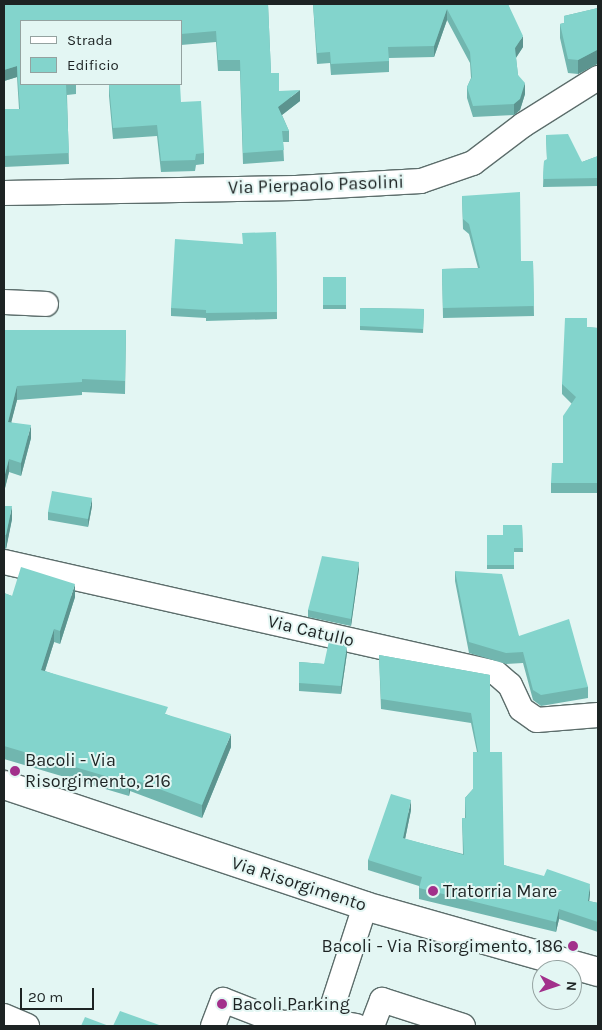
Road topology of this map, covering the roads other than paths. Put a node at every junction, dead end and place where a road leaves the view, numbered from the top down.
1 (598, 78) edge
2 (4, 193) edge
3 (4, 302) edge
4 (46, 304) dead end
5 (4, 562) edge
6 (598, 715) edge
7 (4, 785) edge
8 (366, 906) junction
9 (598, 972) edge
10 (4, 1016) edge
11 (327, 1024) edge
12 (282, 1025) edge
13 (28, 1026) edge
14 (213, 1026) edge
15 (357, 1026) edge
16 (372, 1026) edge
17 (463, 1026) edge

1 - 2 street, Via Pierpaolo Pasolini
3 - 4 street
5 - 6 street, Via Catullo
7 - 8 main road, Via Risorgimento
8 - 9 main road, Via Risorgimento
8 - 11 street
10 - 13 street
11 - 12 street
11 - 15 street
12 - 14 street
16 - 17 street

